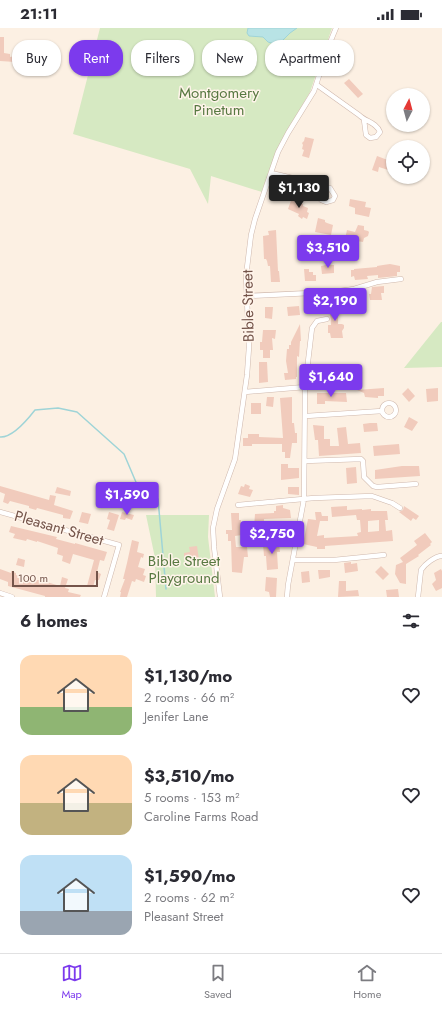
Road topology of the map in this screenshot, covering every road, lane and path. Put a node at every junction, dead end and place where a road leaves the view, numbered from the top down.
1 (336, 28) edge
2 (317, 85) junction
3 (364, 120) dead end
4 (271, 173) junction
5 (319, 186) dead end
6 (400, 279) dead end
7 (246, 296) junction
8 (327, 319) dead end
9 (305, 387) junction
10 (245, 392) junction
11 (382, 411) dead end
12 (306, 416) junction
13 (305, 461) junction
14 (416, 484) dead end
15 (304, 499) junction
16 (238, 506) dead end
17 (400, 508) dead end
18 (0, 512) edge
19 (384, 555) dead end
20 (442, 556) edge
21 (294, 560) junction
22 (0, 593) edge
23 (12, 597) edge
24 (104, 597) edge
25 (220, 597) edge
26 (288, 597) edge
27 (418, 597) edge

1 - 2 street, Bible Street
2 - 3 street
2 - 4 street, Bible Street
4 - 5 street
4 - 7 street, Bible Street
6 - 7 street
7 - 10 street, Bible Street
8 - 9 street
9 - 10 street
9 - 12 street
10 - 25 street, Bible Street
11 - 12 street
12 - 13 street
13 - 14 street
13 - 15 street
15 - 16 street
15 - 17 street
15 - 21 street
18 - 24 street, Pleasant Street
19 - 21 street
20 - 27 street
21 - 26 street
22 - 23 street

